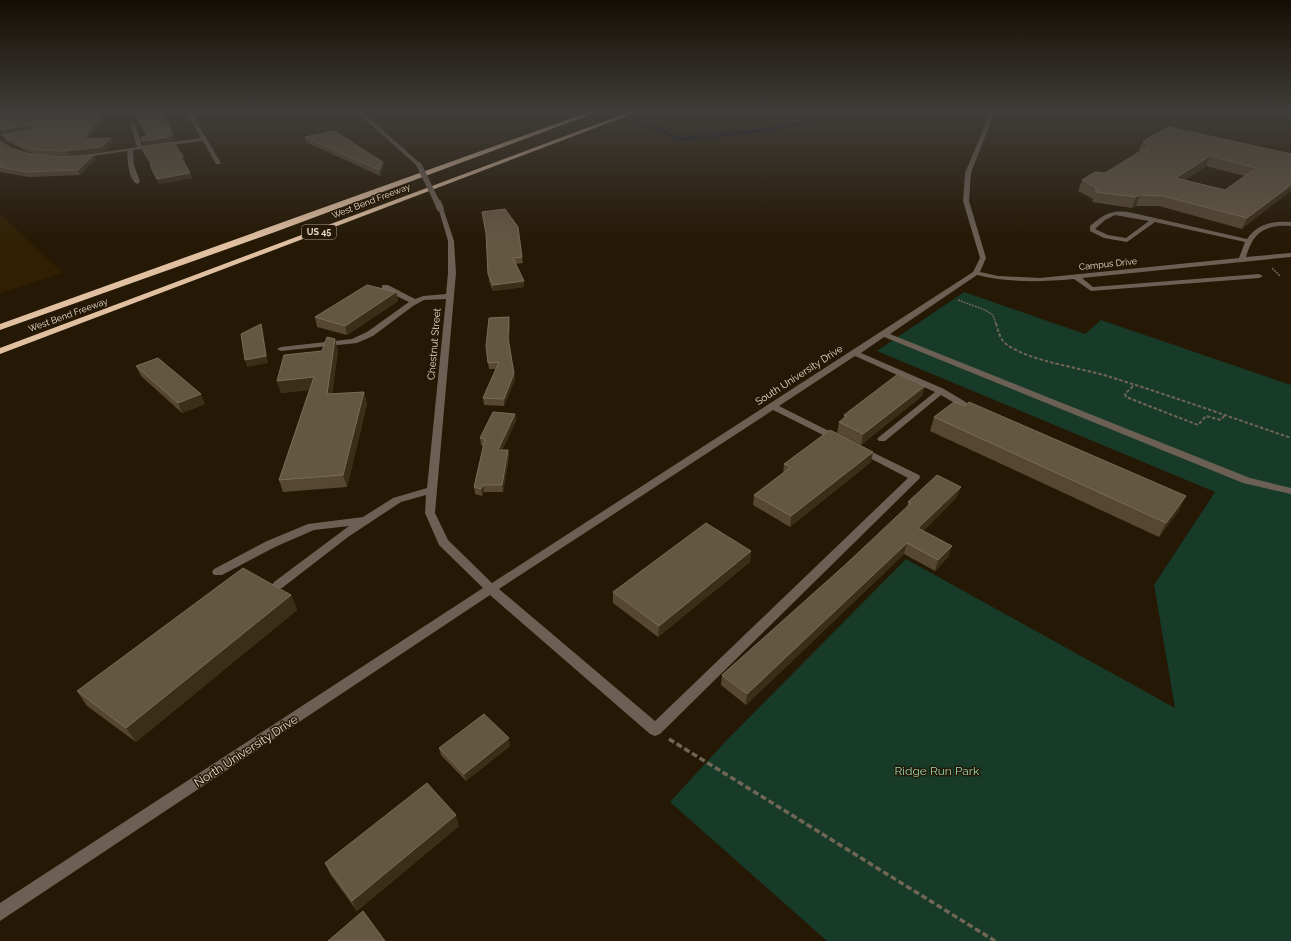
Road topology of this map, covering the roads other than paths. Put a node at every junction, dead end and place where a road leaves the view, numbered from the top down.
1 (87, 155) edge
2 (130, 155) edge
3 (213, 155) edge
4 (408, 155) edge
5 (477, 155) edge
6 (520, 155) edge
7 (976, 155) edge
8 (77, 156) edge
9 (218, 163) dead end
10 (137, 182) dead end
11 (1154, 220) junction
12 (1291, 224) edge
13 (1248, 242) junction
14 (1291, 255) edge
15 (1242, 259) junction
16 (976, 273) junction
17 (1096, 274) junction
18 (1075, 276) junction
19 (1259, 276) dead end
20 (385, 287) dead end
21 (1115, 287) junction
22 (450, 296) junction
23 (415, 302) junction
24 (0, 327) edge
25 (883, 334) junction
26 (281, 349) dead end
27 (0, 351) edge
28 (854, 353) junction
29 (941, 391) junction
30 (771, 406) junction
31 (988, 417) edge
32 (882, 439) dead end
33 (432, 490) junction
34 (1291, 491) edge
35 (367, 519) junction
36 (218, 572) dead end
37 (278, 585) dead end
38 (491, 589) junction
39 (0, 913) edge

1 - 8 street
2 - 10 street
3 - 9 street
4 - 22 street, Chestnut Street, bridge
5 - 24 highway, West Bend Freeway / US 45
6 - 27 highway, West Bend Freeway / US 45
7 - 16 street
11 - 11 street
11 - 13 street
12 - 13 street
13 - 15 street
14 - 15 street, Campus Drive
15 - 17 street, Campus Drive
16 - 18 street, Campus Drive
16 - 25 street, South University Drive
17 - 18 street, Campus Drive
17 - 21 street
18 - 21 street
19 - 21 street
20 - 23 street
22 - 23 street
22 - 33 street, Chestnut Street
23 - 26 street
25 - 28 street, South University Drive
25 - 34 street
28 - 29 street
28 - 30 street, South University Drive
29 - 31 street
29 - 32 street
30 - 38 street, South University Drive
30 - 38 street, Chestnut Street
33 - 35 street
33 - 38 street, Chestnut Street
35 - 36 street
35 - 37 street
38 - 39 street, North University Drive

